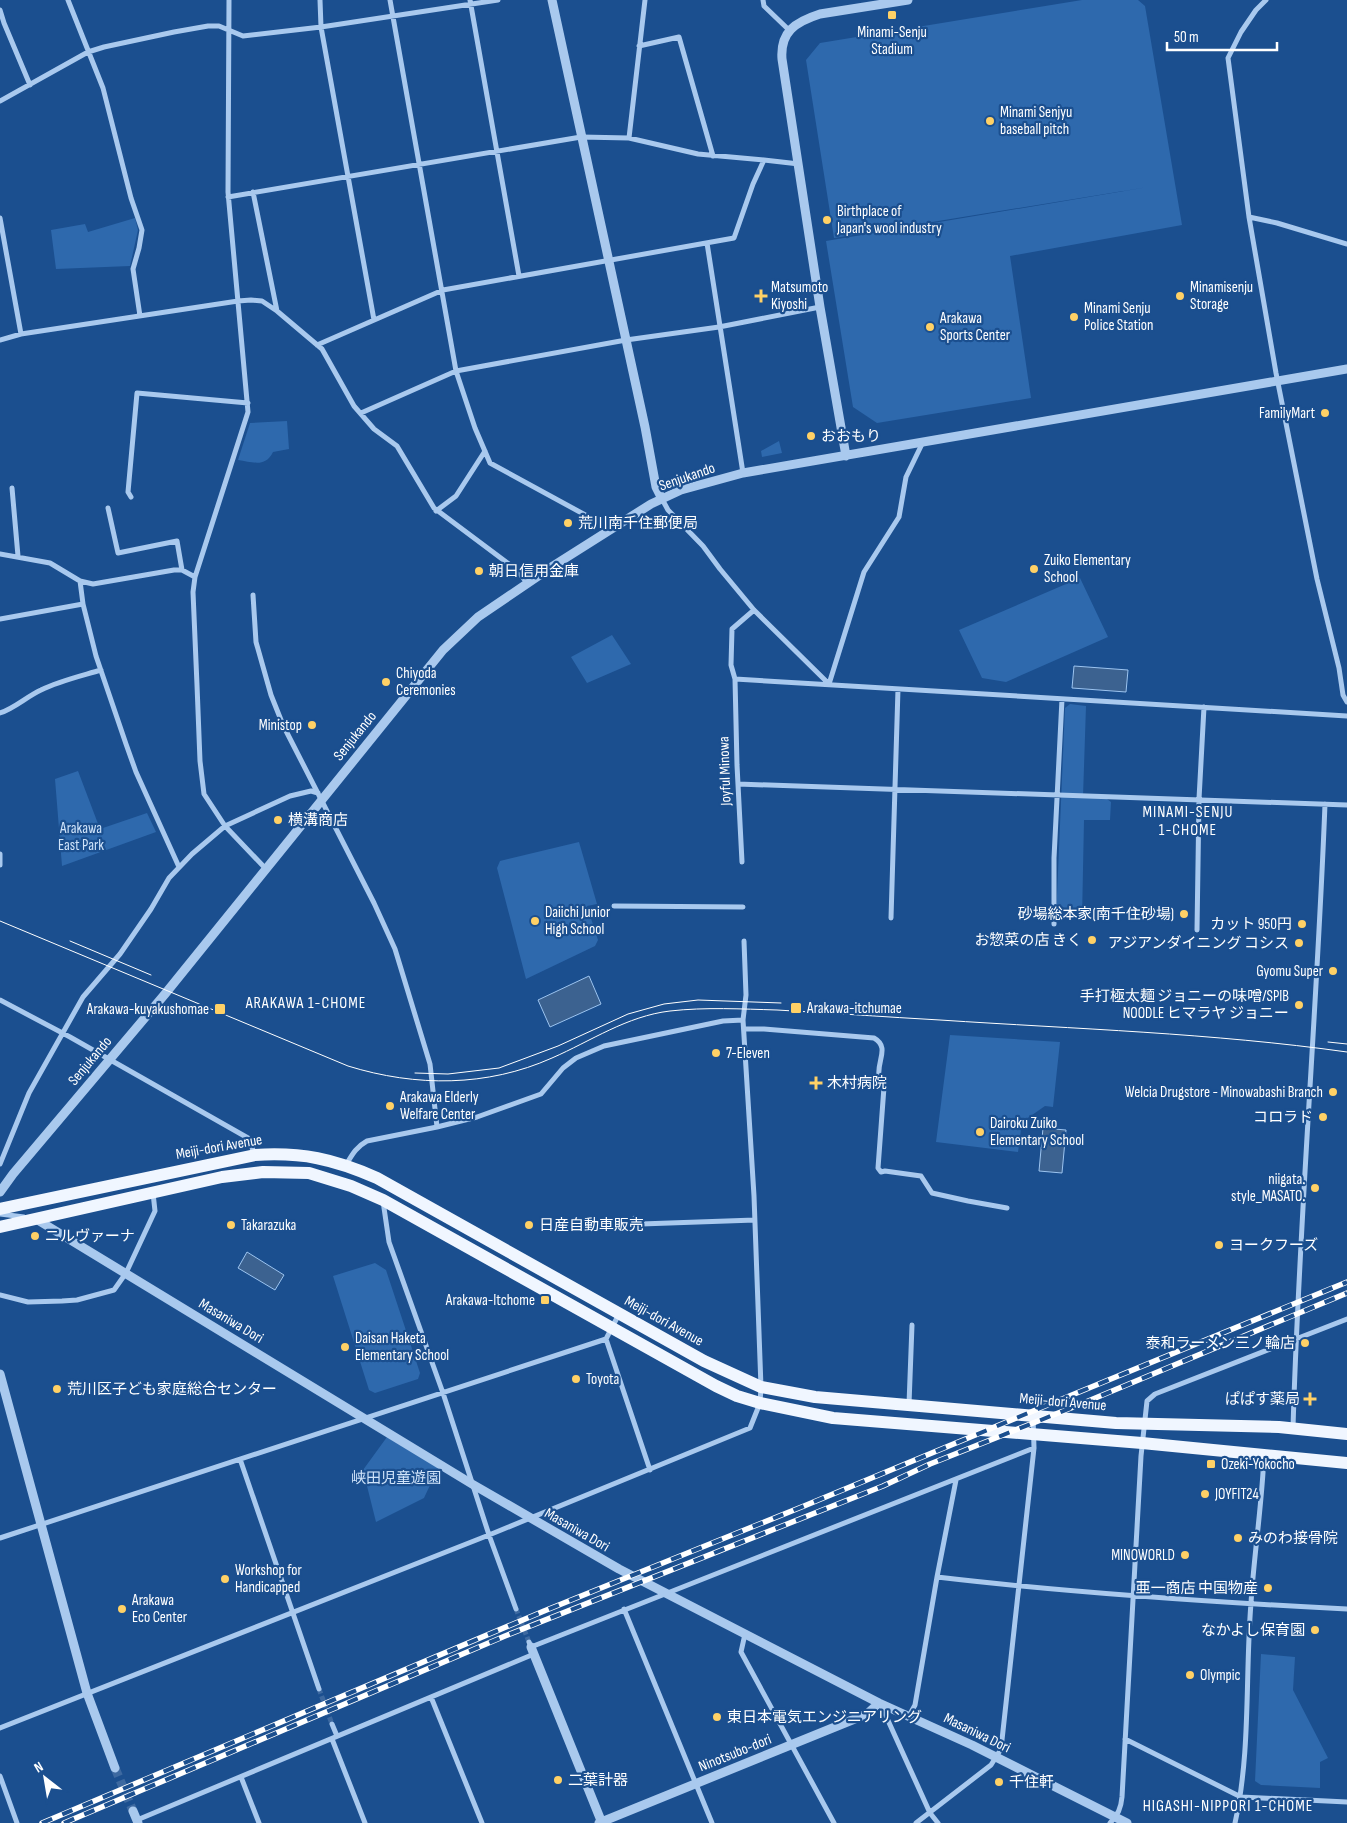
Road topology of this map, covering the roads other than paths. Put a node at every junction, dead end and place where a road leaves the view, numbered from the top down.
1 (68, 0) edge
2 (230, 0) edge
3 (320, 0) edge
4 (390, 0) edge
5 (498, 0) edge
6 (552, 0) edge
7 (644, 0) edge
8 (763, 0) edge
9 (908, 0) edge
10 (1266, 0) edge
11 (471, 2) edge
12 (0, 10) edge
13 (393, 16) junction
14 (321, 27) junction
15 (229, 31) junction
16 (790, 31) junction
17 (639, 46) junction
18 (88, 52) junction
19 (30, 85) junction
20 (0, 101) edge
21 (581, 137) junction
22 (630, 138) junction
23 (498, 152) junction
24 (713, 156) junction
25 (764, 160) junction
26 (799, 164) junction
27 (420, 166) junction
28 (348, 177) junction
29 (253, 192) junction
30 (228, 197) junction
31 (0, 218) edge
32 (1248, 218) junction
33 (707, 243) junction
34 (1347, 244) edge
35 (608, 260) junction
36 (519, 276) junction
37 (443, 290) junction
38 (238, 301) junction
39 (820, 307) junction
40 (277, 311) junction
41 (140, 316) junction
42 (374, 320) junction
43 (719, 327) junction
44 (21, 334) junction
45 (0, 340) edge
46 (626, 340) junction
47 (317, 345) junction
48 (1347, 369) edge
49 (456, 371) junction
50 (1278, 380) junction
51 (248, 403) junction
52 (361, 413) junction
53 (923, 442) junction
54 (485, 451) junction
55 (846, 456) junction
56 (743, 474) junction
57 (12, 488) dead end
58 (131, 497) dead end
59 (662, 499) junction
60 (108, 508) dead end
61 (436, 510) junction
62 (611, 529) junction
63 (0, 554) edge
64 (18, 556) junction
65 (182, 570) junction
66 (195, 577) junction
67 (80, 581) junction
68 (528, 583) junction
69 (252, 595) dead end
70 (83, 604) junction
71 (754, 610) junction
72 (0, 619) edge
73 (101, 670) junction
74 (735, 679) junction
75 (829, 684) junction
76 (898, 689) junction
77 (1062, 699) junction
78 (1347, 702) edge
79 (1204, 708) junction
80 (0, 713) edge
81 (1347, 716) edge
82 (738, 784) junction
83 (894, 789) junction
84 (1058, 794) junction
85 (322, 799) junction
86 (1199, 799) junction
87 (1324, 804) junction
88 (1347, 804) edge
89 (225, 826) junction
90 (0, 854) edge
91 (742, 862) dead end
92 (0, 865) edge
93 (178, 867) junction
94 (266, 869) junction
95 (614, 906) dead end
96 (743, 907) dead end
97 (891, 918) dead end
98 (1054, 924) dead end
99 (1197, 930) dead end
100 (744, 941) dead end
101 (0, 1000) edge
102 (743, 1020) junction
103 (744, 1029) junction
104 (62, 1033) junction
105 (110, 1059) junction
106 (438, 1127) junction
107 (255, 1155) junction
108 (0, 1164) edge
109 (346, 1165) junction
110 (0, 1192) edge
111 (153, 1192) junction
112 (383, 1200) junction
113 (0, 1208) edge
114 (1007, 1208) dead end
115 (0, 1214) edge
116 (635, 1218) dead end
117 (36, 1219) junction
118 (755, 1220) junction
119 (0, 1227) edge
120 (126, 1273) junction
121 (0, 1295) edge
122 (619, 1314) junction
123 (1347, 1319) edge
124 (912, 1325) dead end
125 (609, 1334) junction
126 (1296, 1338) junction
127 (0, 1374) edge
128 (762, 1387) junction
129 (444, 1393) junction
130 (760, 1402) junction
131 (909, 1406) junction
132 (1033, 1416) junction
133 (365, 1419) junction
134 (1144, 1424) junction
135 (1293, 1428) junction
136 (1033, 1434) junction
137 (1347, 1434) edge
138 (1142, 1443) junction
139 (1034, 1448) junction
140 (1264, 1454) junction
141 (240, 1459) junction
142 (1347, 1462) edge
143 (650, 1470) junction
144 (956, 1480) junction
145 (472, 1484) junction
146 (531, 1518) junction
147 (41, 1524) junction
148 (489, 1535) junction
149 (0, 1538) edge
150 (937, 1577) junction
151 (1020, 1587) junction
152 (665, 1593) junction
153 (1134, 1595) junction
154 (1251, 1604) junction
155 (516, 1609) tunnel mouth
156 (624, 1609) junction
157 (1347, 1609) edge
158 (292, 1613) junction
159 (745, 1634) junction
160 (531, 1648) junction
161 (319, 1689) tunnel mouth
162 (87, 1693) junction
163 (431, 1697) junction
164 (879, 1703) junction
165 (909, 1716) junction
166 (332, 1724) tunnel mouth
167 (0, 1728) edge
168 (334, 1738) junction
169 (1125, 1739) junction
170 (791, 1745) junction
171 (997, 1758) junction
172 (115, 1768) tunnel mouth
173 (0, 1776) edge
174 (241, 1777) junction
175 (696, 1783) junction
176 (1240, 1798) junction
177 (1347, 1802) edge
178 (133, 1811) tunnel mouth
179 (930, 1813) junction
180 (1113, 1820) edge
181 (138, 1822) edge
182 (17, 1823) edge
183 (259, 1823) edge
184 (365, 1823) edge
185 (482, 1823) edge
186 (601, 1823) edge
187 (712, 1823) edge
188 (834, 1823) edge
189 (916, 1823) edge
190 (938, 1823) edge
191 (1128, 1823) edge
192 (1235, 1823) edge

1 - 18 street
2 - 15 street
3 - 14 street
4 - 13 street
5 - 11 street
6 - 21 street
7 - 17 street
8 - 16 street
9 - 16 street
10 - 32 street
11 - 13 street
11 - 23 street
12 - 19 street
13 - 14 street
13 - 27 street
14 - 15 street
14 - 28 street
15 - 18 street
15 - 30 street
16 - 26 street
17 - 22 street
17 - 24 street
18 - 19 street
18 - 41 street
19 - 20 street
21 - 22 street
21 - 23 street
21 - 35 street
22 - 24 street
23 - 27 street
23 - 36 street
24 - 25 street
25 - 26 street
25 - 33 street
26 - 39 street
27 - 28 street
27 - 37 street
28 - 29 street
28 - 42 street
29 - 30 street
29 - 40 street
30 - 38 street
31 - 44 street
32 - 34 street
32 - 50 street
33 - 35 street
33 - 43 street
35 - 36 street
35 - 46 street
36 - 37 street
37 - 42 street
37 - 49 street
38 - 40 street
38 - 41 street
38 - 51 street
39 - 43 street
39 - 55 street
40 - 47 street
41 - 44 street
42 - 47 street
43 - 46 street
43 - 56 street
44 - 45 street
46 - 49 street
46 - 59 street
47 - 52 street
48 - 50 street, Senjukando
49 - 52 street
49 - 54 street
50 - 53 street, Senjukando
50 - 78 street
51 - 58 street
51 - 66 street
52 - 61 street
53 - 55 street, Senjukando
53 - 75 street
54 - 61 street
54 - 62 street
55 - 56 street, Senjukando
56 - 59 street, Senjukando
57 - 64 street
59 - 62 street, Senjukando
59 - 71 street
60 - 65 street
61 - 68 street
62 - 68 street, Senjukando
63 - 64 street
64 - 67 street
65 - 66 street
65 - 67 street
66 - 89 street
67 - 70 street
68 - 85 street, Senjukando
69 - 85 street
70 - 72 street
70 - 73 street
71 - 74 street, Joyful Minowa
71 - 75 street
73 - 80 street
73 - 93 street
74 - 75 street
74 - 82 street, Joyful Minowa
75 - 76 street
76 - 77 street
76 - 83 street
77 - 79 street
77 - 84 street
79 - 81 street
79 - 86 street
82 - 83 street
82 - 91 street, Joyful Minowa
83 - 84 street
83 - 97 street
84 - 86 street
84 - 98 street
85 - 89 street
85 - 94 street, Senjukando
85 - 106 street
86 - 87 street
86 - 99 street
87 - 88 street
87 - 126 street
89 - 93 street
89 - 94 street
90 - 92 street
93 - 104 street
94 - 105 street, Senjukando
95 - 96 street
100 - 102 street
101 - 104 street
102 - 103 street
102 - 106 street
103 - 114 street
103 - 118 street
104 - 105 street
104 - 108 street
105 - 107 street
105 - 110 street, Senjukando
106 - 109 street
107 - 109 main road, Meiji-dori Avenue
107 - 113 main road, Meiji-dori Avenue
109 - 122 main road, Meiji-dori Avenue
111 - 112 main road, Meiji-dori Avenue
111 - 117 main road, Meiji-dori Avenue
111 - 120 street
112 - 125 main road, Meiji-dori Avenue
112 - 129 street
115 - 117 street
116 - 118 street
117 - 119 main road, Meiji-dori Avenue
117 - 120 street, Masaniwa Dori
118 - 128 street
120 - 121 street
120 - 133 street, Masaniwa Dori
122 - 125 street
122 - 128 main road, Meiji-dori Avenue
123 - 126 street
124 - 131 street
125 - 129 street
125 - 130 main road, Meiji-dori Avenue
125 - 143 street
126 - 134 street
126 - 135 street
127 - 147 street
128 - 130 street
128 - 131 main road, Meiji-dori Avenue
129 - 133 street
129 - 145 street
130 - 136 main road, Meiji-dori Avenue
130 - 143 street
131 - 132 main road, Meiji-dori Avenue
132 - 134 main road, Meiji-dori Avenue
132 - 136 street
133 - 141 street
133 - 145 street, Masaniwa Dori
134 - 135 main road, Meiji-dori Avenue
134 - 138 street
135 - 137 main road, Meiji-dori Avenue
136 - 138 main road
136 - 139 street
138 - 140 main road
138 - 153 street
139 - 144 street
139 - 151 street
140 - 142 main road
140 - 154 street
141 - 147 street
141 - 158 street
143 - 146 street
144 - 150 street
144 - 152 street
145 - 146 street, Masaniwa Dori
145 - 148 street
146 - 148 street
146 - 152 street, Masaniwa Dori
147 - 149 street
147 - 162 street
148 - 155 street
148 - 158 street
150 - 151 street
150 - 165 street
151 - 153 street
151 - 171 street
152 - 156 street
152 - 159 street, Masaniwa Dori
153 - 154 street
153 - 169 street
154 - 157 street
154 - 176 street
156 - 160 street
156 - 175 street
158 - 161 street
158 - 162 street
159 - 164 street, Masaniwa Dori
159 - 170 street
160 - 163 street
160 - 186 street
162 - 167 street
162 - 172 street
163 - 168 street
163 - 185 street
164 - 165 street, Masaniwa Dori
164 - 170 street, Ninotsubo-dori
164 - 179 street
165 - 171 street, Masaniwa Dori
166 - 168 street
168 - 174 street
168 - 184 street
169 - 176 street
169 - 180 street
170 - 175 street, Ninotsubo-dori
170 - 188 street
171 - 179 street
171 - 180 street, Masaniwa Dori
173 - 182 street
174 - 181 street
174 - 183 street
175 - 186 street, Ninotsubo-dori
175 - 187 street
176 - 177 street
176 - 192 street
178 - 181 street
179 - 189 street
179 - 190 street
180 - 191 street, Masaniwa Dori

